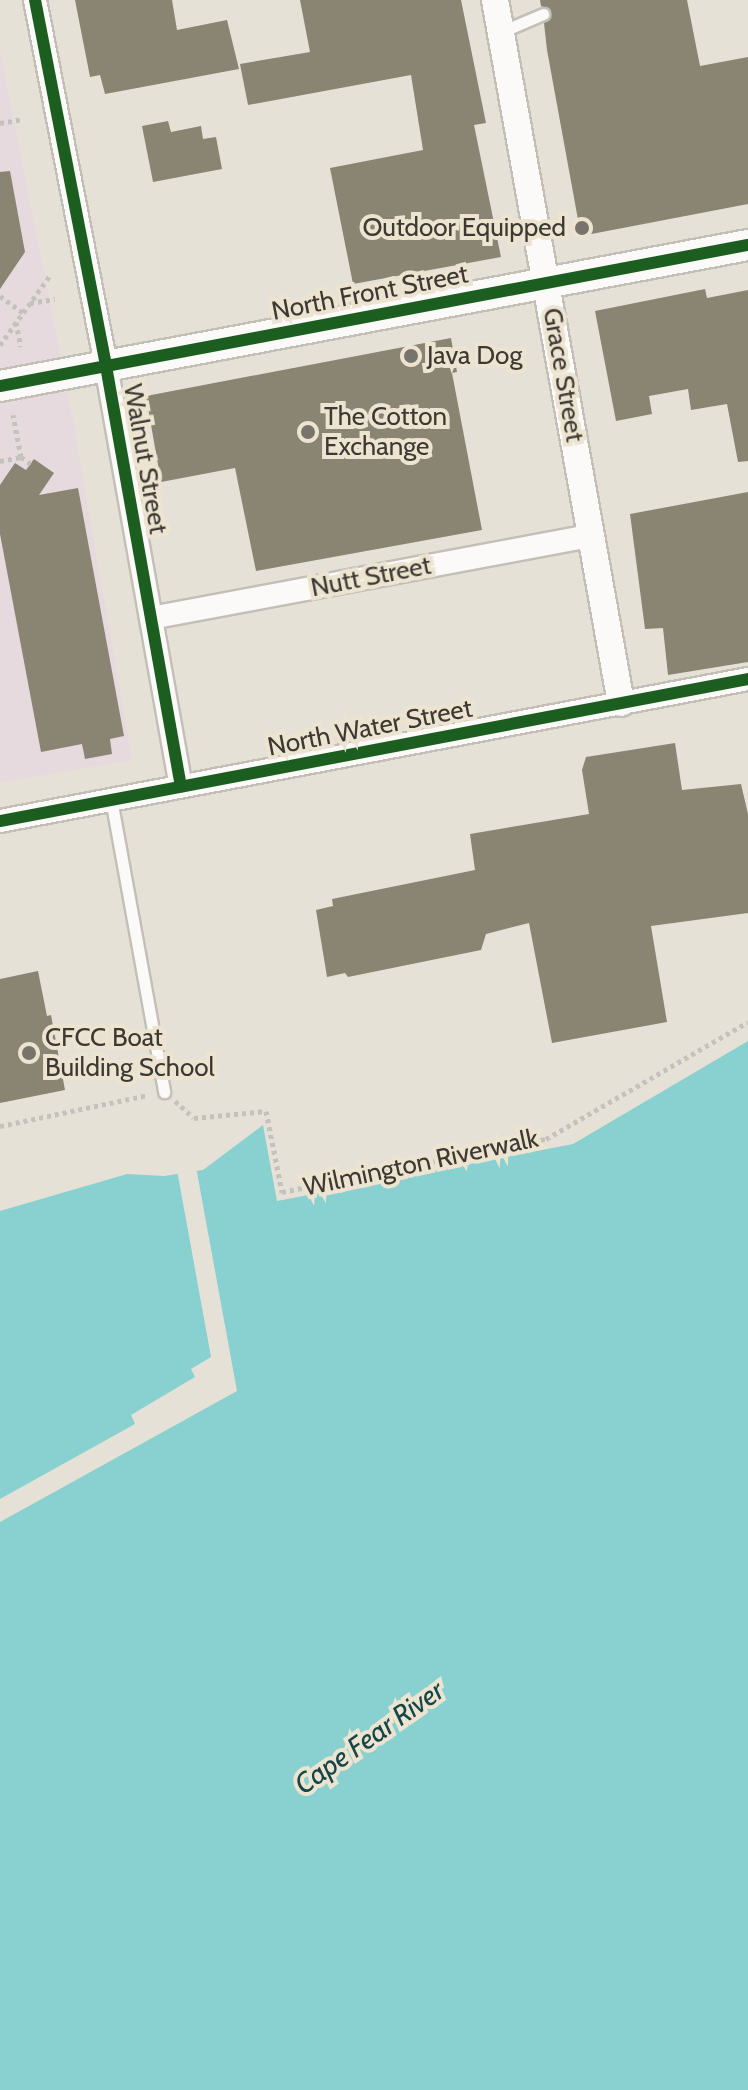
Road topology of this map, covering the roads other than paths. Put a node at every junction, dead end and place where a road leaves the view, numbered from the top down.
1 (35, 0) edge
2 (495, 0) edge
3 (543, 14) dead end
4 (501, 32) junction
5 (748, 245) edge
6 (547, 282) junction
7 (106, 366) junction
8 (0, 386) edge
9 (591, 536) junction
10 (151, 618) junction
11 (748, 679) edge
12 (621, 703) junction
13 (181, 786) junction
14 (111, 799) junction
15 (0, 821) edge
16 (164, 1092) road end

1 - 7 street, Walnut Street
2 - 4 street, Grace Street
3 - 4 lane
4 - 6 street, Grace Street
5 - 6 main road, North Front Street
6 - 7 main road, North Front Street
6 - 9 street, Grace Street
7 - 8 main road, North Front Street
7 - 10 street, Walnut Street
9 - 10 street, Nutt Street
9 - 12 street, Grace Street
10 - 13 street, Walnut Street
11 - 12 street, North Water Street
12 - 13 street, North Water Street
13 - 14 street, North Water Street
14 - 15 street, North Water Street
14 - 16 lane

